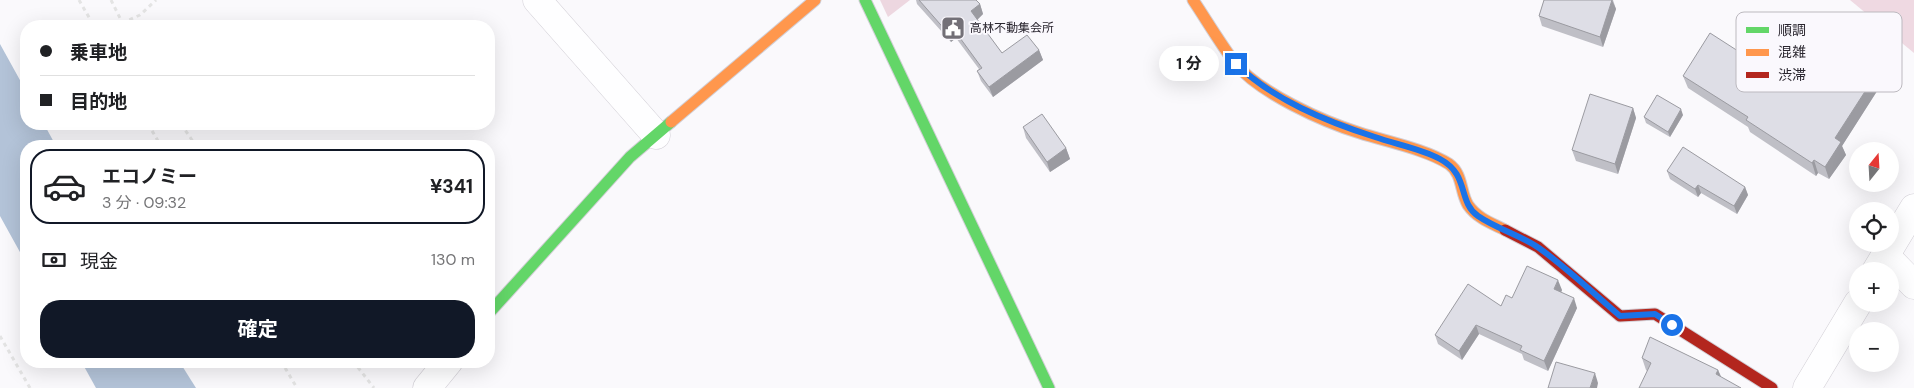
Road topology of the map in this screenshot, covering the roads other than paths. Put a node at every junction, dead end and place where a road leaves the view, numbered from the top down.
1 (537, 0) edge
2 (815, 0) edge
3 (865, 0) edge
4 (1193, 0) edge
5 (656, 135) junction
6 (1914, 208) edge
7 (1882, 262) edge
8 (1899, 275) edge
9 (1914, 285) edge
10 (495, 306) edge
11 (1852, 312) edge
12 (443, 368) edge
13 (426, 388) edge
14 (1048, 388) edge
15 (1772, 388) edge
16 (1807, 388) edge

1 - 5 street
2 - 5 street
3 - 14 street
4 - 15 street
5 - 10 street
6 - 7 street
8 - 9 street
11 - 16 street
12 - 13 street

